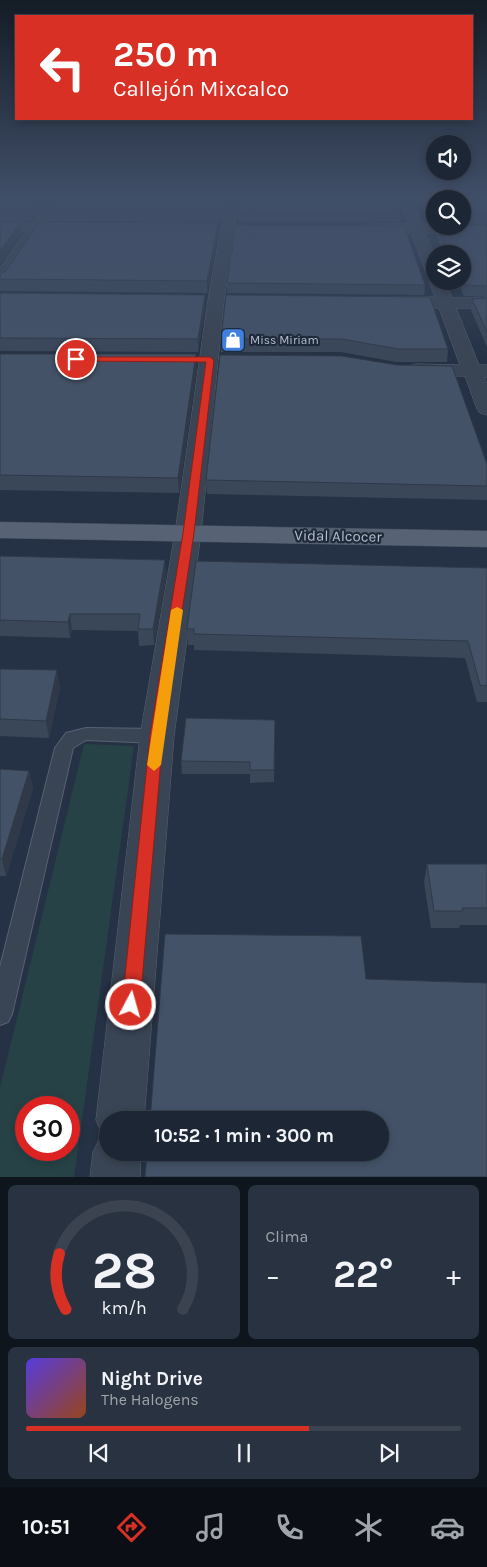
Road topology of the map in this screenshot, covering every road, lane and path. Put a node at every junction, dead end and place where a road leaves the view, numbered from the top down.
1 (20, 252) edge
2 (224, 252) edge
3 (0, 279) edge
4 (441, 290) edge
5 (197, 300) edge
6 (216, 300) junction
7 (236, 300) edge
8 (376, 302) edge
9 (446, 303) junction
10 (487, 303) edge
11 (190, 359) edge
12 (219, 360) junction
13 (396, 370) edge
14 (480, 371) edge
15 (487, 409) edge
16 (0, 530) edge
17 (188, 533) junction
18 (487, 539) edge
19 (156, 736) junction
20 (0, 1014) edge
21 (121, 1111) edge
22 (117, 1161) edge
23 (115, 1177) edge

1 - 3 street
2 - 6 street
4 - 9 street
5 - 6 street
6 - 7 street
6 - 12 street
8 - 9 street
9 - 10 street
9 - 14 street
11 - 12 street
12 - 17 street
13 - 14 street
14 - 15 street
16 - 17 main road, Vidal Alcocer
17 - 18 main road, Vidal Alcocer
17 - 19 street
19 - 20 lane
19 - 21 street
22 - 23 street

